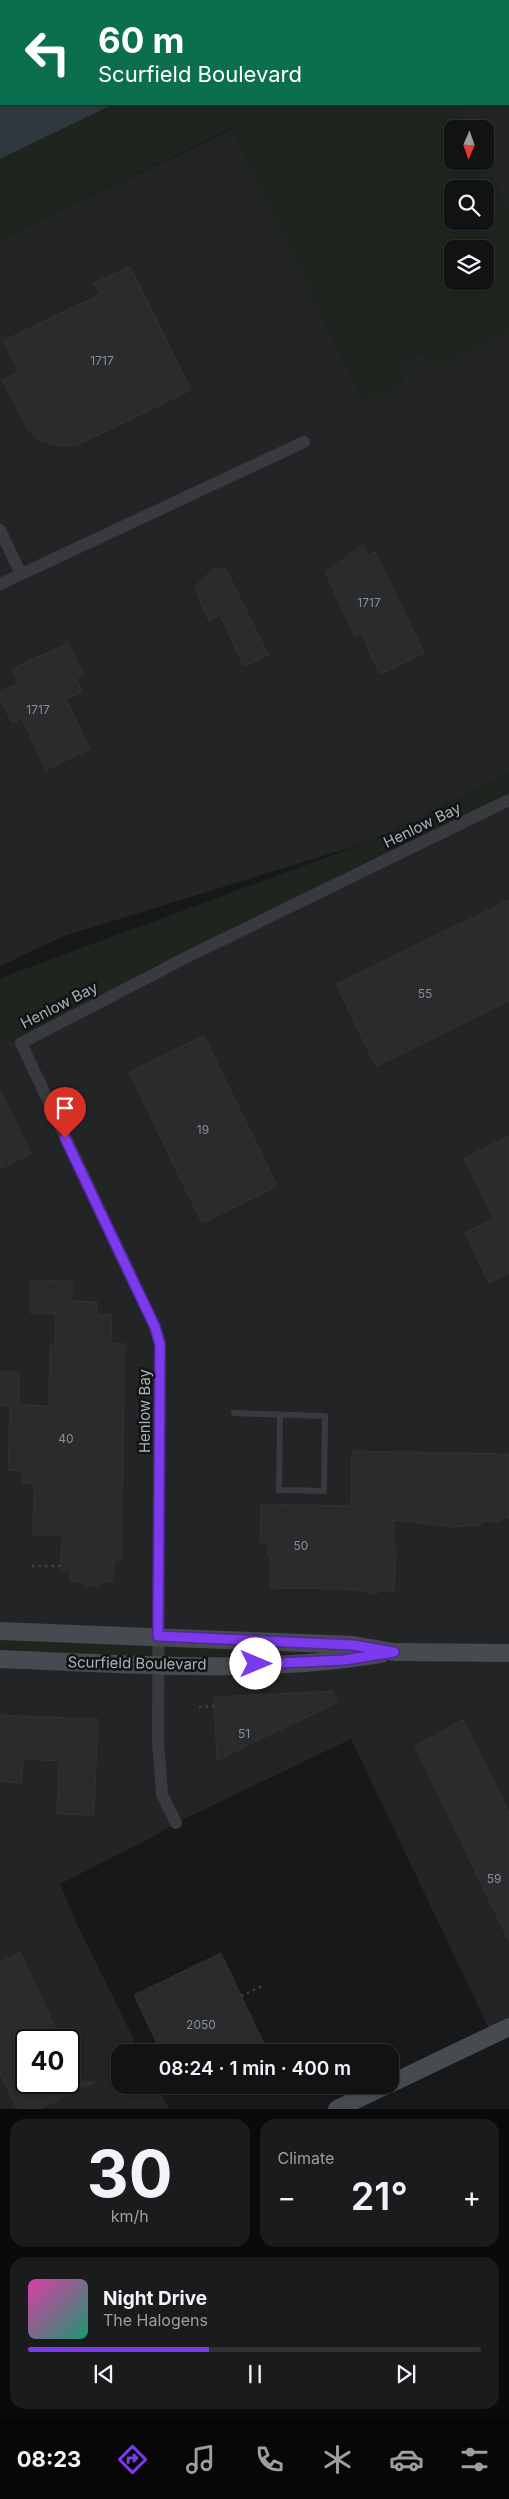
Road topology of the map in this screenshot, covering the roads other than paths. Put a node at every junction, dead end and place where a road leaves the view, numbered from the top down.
1 (304, 442) dead end
2 (0, 530) edge
3 (21, 574) junction
4 (0, 584) edge
5 (509, 800) edge
6 (234, 1413) dead end
7 (280, 1414) junction
8 (0, 1631) edge
9 (158, 1636) junction
10 (394, 1652) junction
11 (509, 1654) edge
12 (0, 1659) edge
13 (158, 1665) junction
14 (176, 1823) dead end
15 (509, 2026) edge
16 (399, 2079) edge
17 (368, 2094) edge
18 (337, 2109) edge

1 - 3 street
2 - 3 street
3 - 4 street
5 - 9 street, Henlow Bay
6 - 7 lane
7 - 7 lane
8 - 9 street, Scurfield Boulevard
9 - 10 street, Scurfield Boulevard
9 - 13 street, Henlow Bay
10 - 11 street, Scurfield Boulevard
10 - 13 street, Scurfield Boulevard
12 - 13 street, Scurfield Boulevard
13 - 14 street, Henlow Bay
15 - 16 street
17 - 18 street

